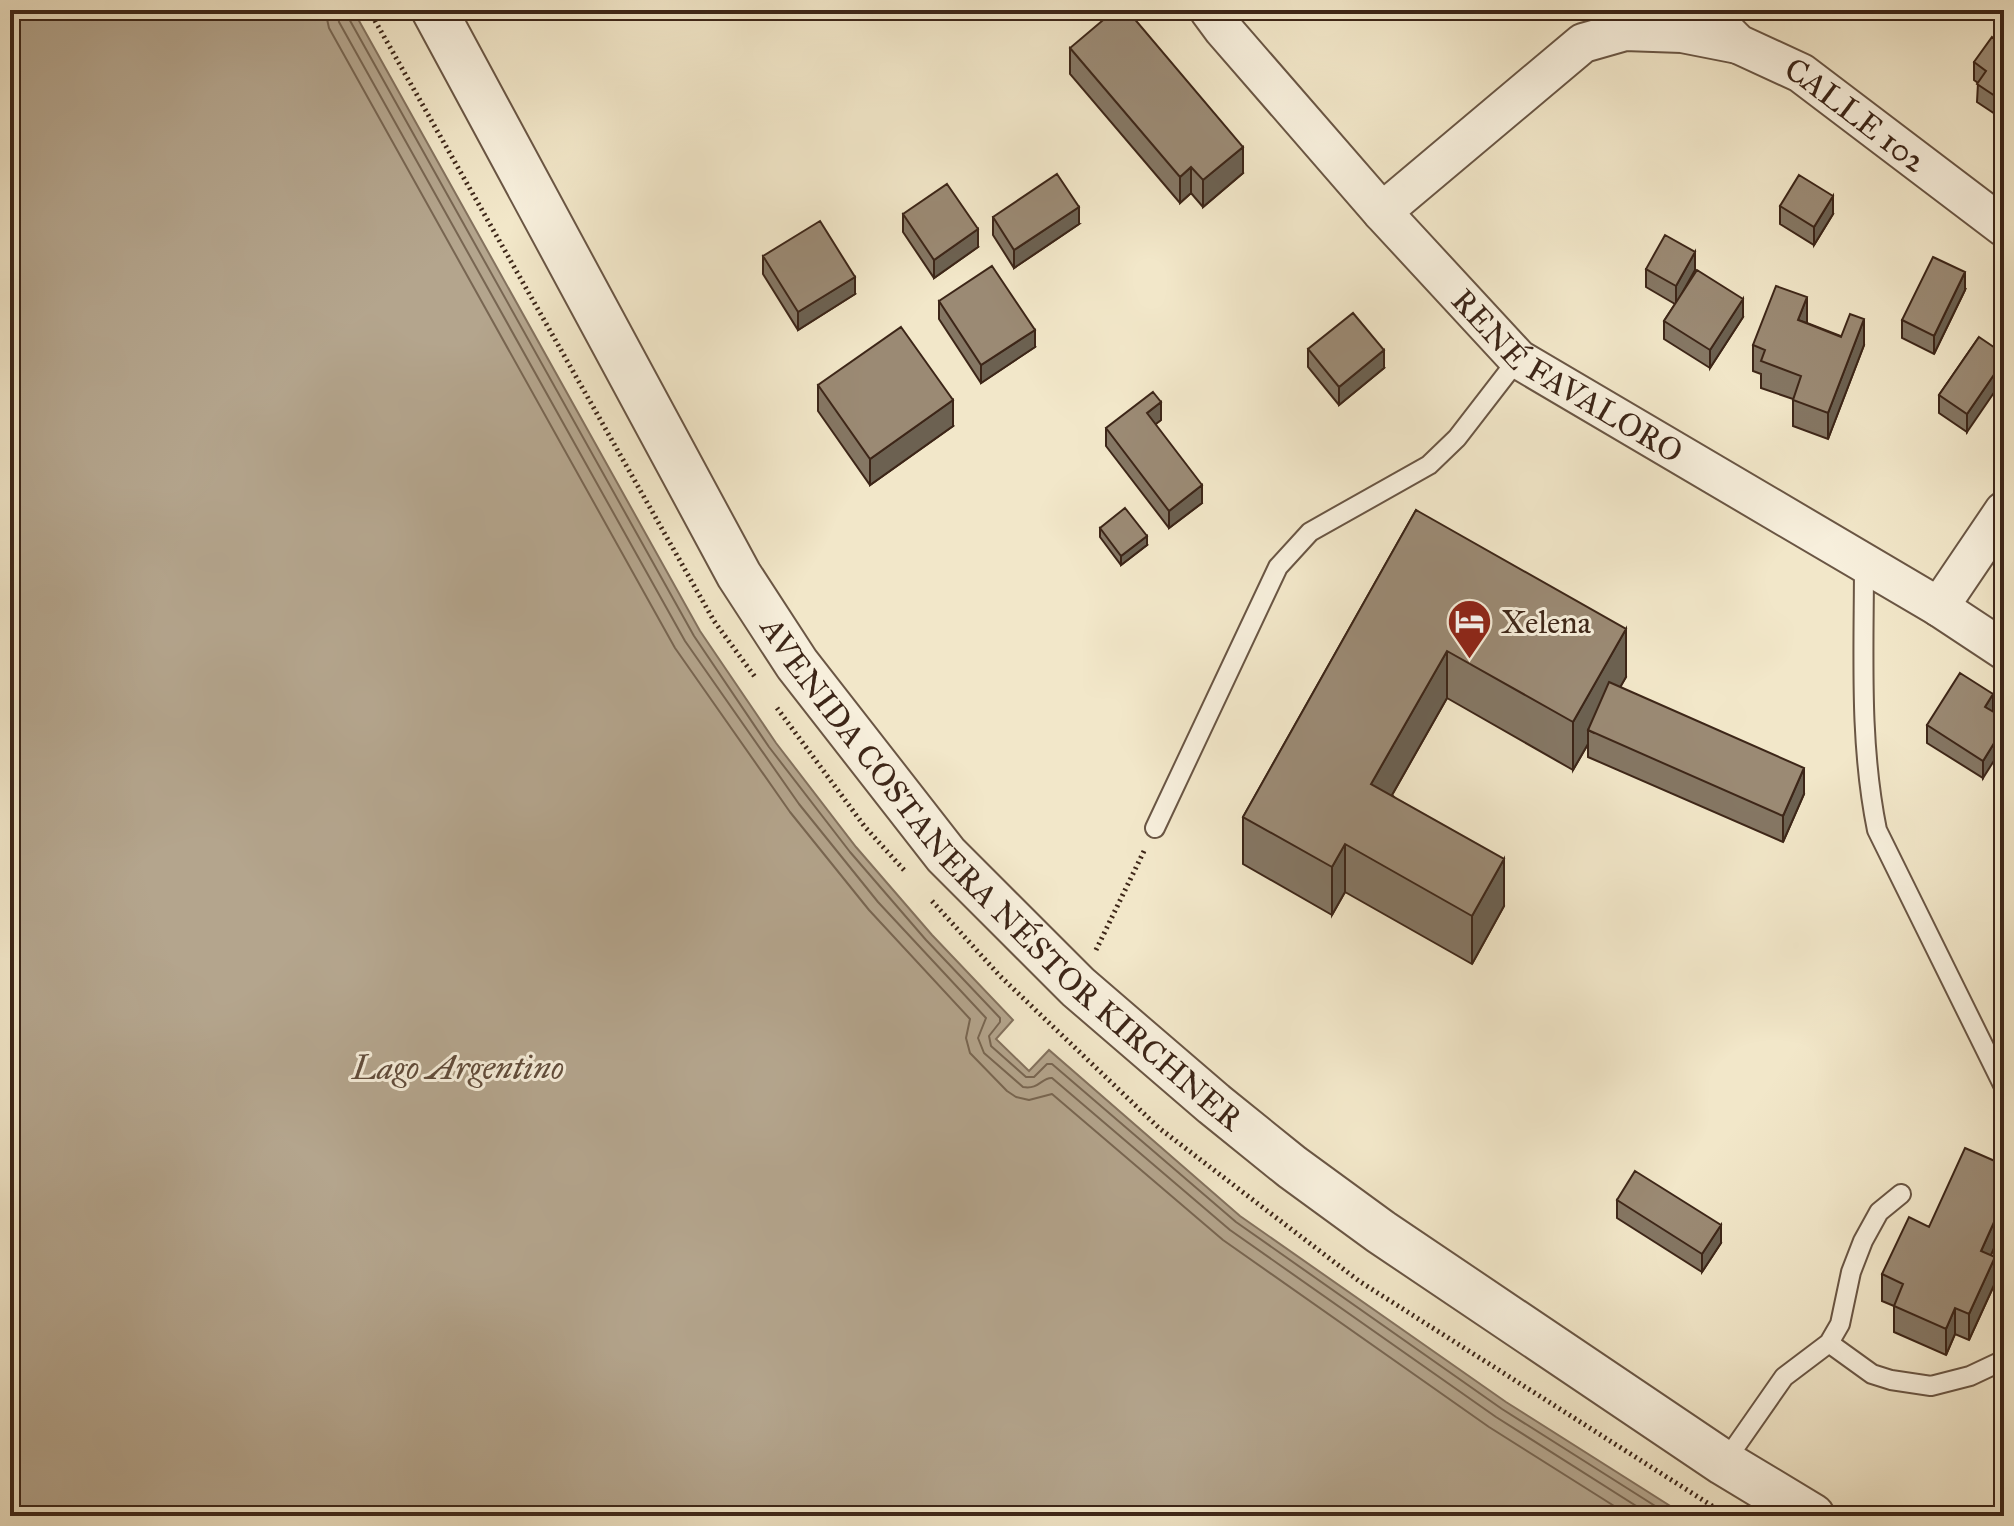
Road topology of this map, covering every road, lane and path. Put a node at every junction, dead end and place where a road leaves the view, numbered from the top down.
1 (434, 10) edge
2 (1209, 10) edge
3 (1704, 10) edge
4 (1738, 44) junction
5 (1382, 212) junction
6 (2004, 227) edge
7 (1518, 359) junction
8 (2004, 511) edge
9 (1864, 563) junction
10 (1939, 607) junction
11 (2004, 650) edge
12 (1155, 828) joint
13 (1078, 987) junction
14 (2004, 1087) edge
15 (1901, 1194) dead end
16 (1829, 1343) junction
17 (2004, 1360) edge
18 (1724, 1463) junction
19 (1812, 1516) edge

1 - 13 street, AVENIDA COSTANERA NÉSTOR KIRCHNER
2 - 5 street, RENÉ FAVALORO
3 - 4 street, CALLE 102
4 - 5 street
4 - 6 street, CALLE 102
5 - 7 street, RENÉ FAVALORO
7 - 9 street, RENÉ FAVALORO
7 - 12 lane
8 - 10 street
9 - 10 street, RENÉ FAVALORO
9 - 14 lane
10 - 11 street, RENÉ FAVALORO
12 - 13 path
13 - 18 street, AVENIDA COSTANERA NÉSTOR KIRCHNER
15 - 16 lane
16 - 17 lane
16 - 18 lane
18 - 19 street, AVENIDA COSTANERA NÉSTOR KIRCHNER

